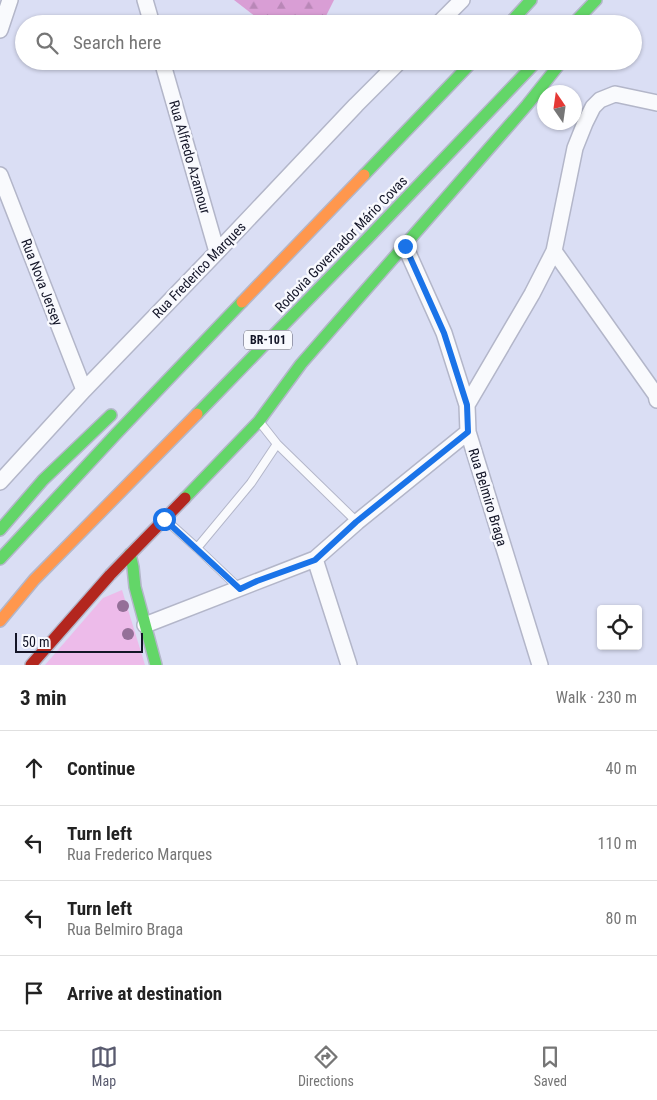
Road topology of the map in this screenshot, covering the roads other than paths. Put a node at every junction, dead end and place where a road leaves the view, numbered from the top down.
1 (10, 0) edge
2 (145, 0) edge
3 (462, 0) edge
4 (531, 0) edge
5 (596, 0) edge
6 (149, 15) edge
7 (447, 15) edge
8 (517, 15) edge
9 (582, 15) edge
10 (0, 30) edge
11 (165, 70) edge
12 (391, 70) edge
13 (465, 70) edge
14 (528, 70) edge
15 (555, 70) edge
16 (657, 102) edge
17 (0, 175) edge
18 (405, 246) junction
19 (554, 251) junction
20 (217, 252) junction
21 (202, 343) junction
22 (150, 383) dead end
23 (84, 390) junction
24 (656, 397) edge
25 (467, 405) junction
26 (120, 406) dead end
27 (258, 421) junction
28 (468, 432) junction
29 (278, 444) junction
30 (0, 482) edge
31 (164, 519) junction
32 (356, 522) junction
33 (0, 530) edge
34 (197, 548) junction
35 (130, 554) junction
36 (0, 559) edge
37 (315, 560) junction
38 (110, 575) junction
39 (135, 587) junction
40 (240, 589) junction
41 (0, 621) edge
42 (145, 625) junction
43 (31, 665) edge
44 (156, 665) edge
45 (349, 665) edge
46 (540, 665) edge

1 - 10 street
2 - 6 street
3 - 7 street
4 - 8 main road
5 - 9 main road
11 - 20 street, Rua Alfredo Azamour
12 - 20 street, Rua Frederico Marques
13 - 21 main road
14 - 41 main road, Rodovia Governador Mário Covas / BR-101
15 - 18 main road
16 - 19 street
17 - 23 street, Rua Nova Jersey
18 - 25 street, Rua Belmiro Braga
18 - 27 main road
19 - 24 street
19 - 25 street
20 - 23 street, Rua Frederico Marques
21 - 22 main road
21 - 36 main road
23 - 30 street, Rua Frederico Marques
25 - 28 street, Rua Belmiro Braga
26 - 33 main road
27 - 29 lane
27 - 31 main road
28 - 32 street
28 - 46 street, Rua Belmiro Braga
29 - 32 lane
29 - 34 lane
31 - 34 lane
31 - 35 main road
32 - 37 street
34 - 40 lane
35 - 38 main road
35 - 39 main road
37 - 40 street
37 - 45 street
38 - 39 main road
38 - 43 main road
39 - 42 main road
40 - 42 street
42 - 44 main road

